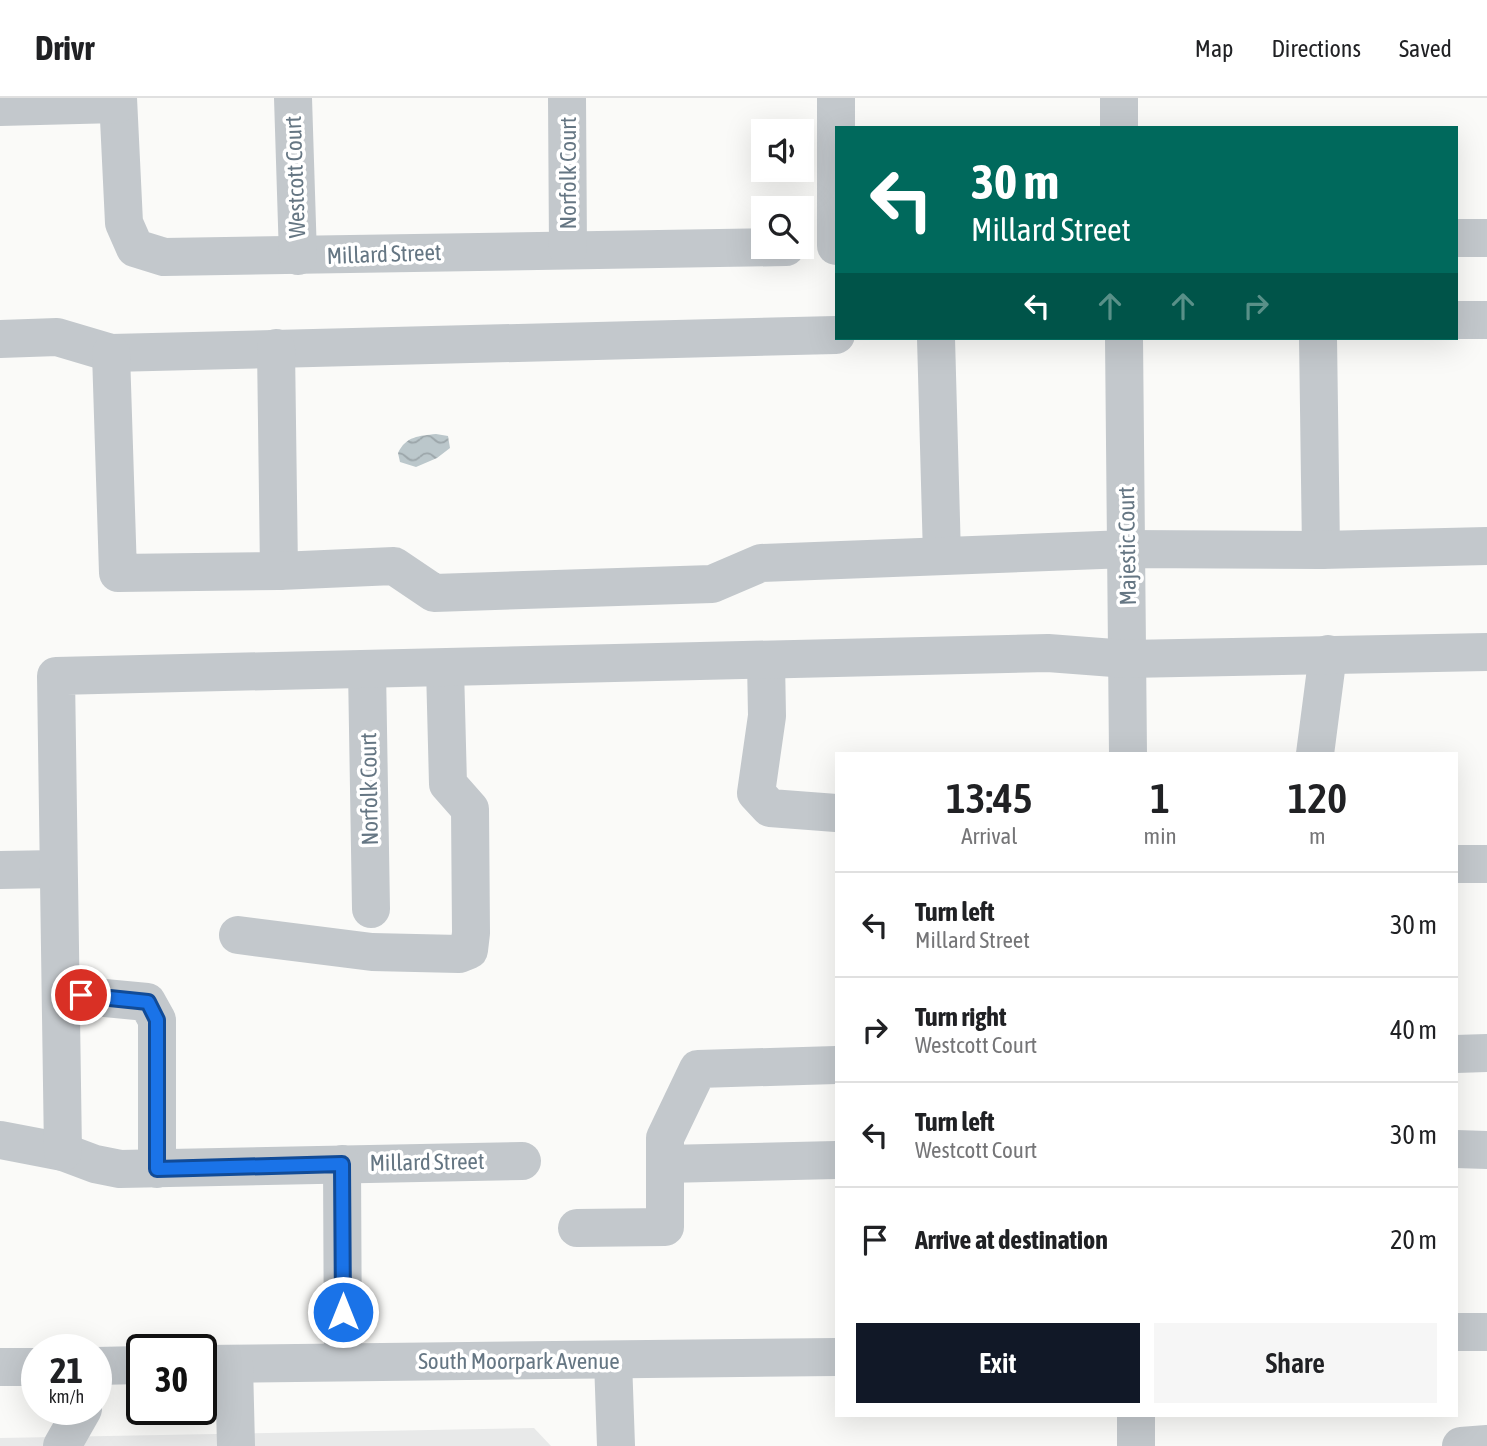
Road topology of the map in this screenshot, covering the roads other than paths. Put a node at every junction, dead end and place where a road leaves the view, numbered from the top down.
1 (293, 98) edge
2 (567, 98) edge
3 (836, 98) edge
4 (1119, 98) edge
5 (118, 101) edge
6 (0, 107) edge
7 (836, 126) edge
8 (1119, 126) edge
9 (1458, 238) edge
10 (1487, 238) edge
11 (835, 246) edge
12 (751, 247) edge
13 (814, 247) edge
14 (568, 249) junction
15 (298, 256) junction
16 (1458, 320) edge
17 (1487, 320) edge
18 (835, 335) edge
19 (0, 339) edge
20 (936, 340) edge
21 (1124, 340) edge
22 (1318, 340) edge
23 (276, 348) junction
24 (111, 353) junction
25 (1487, 546) edge
26 (1127, 549) junction
27 (1321, 550) junction
28 (942, 556) junction
29 (279, 571) junction
30 (1487, 652) edge
31 (1328, 654) junction
32 (1127, 659) junction
33 (766, 661) junction
34 (446, 668) junction
35 (367, 669) junction
36 (1128, 752) edge
37 (1315, 752) edge
38 (835, 813) edge
39 (1458, 864) edge
40 (1487, 864) edge
41 (57, 869) junction
42 (0, 870) edge
43 (370, 909) dead end
44 (238, 935) dead end
45 (62, 994) junction
46 (1487, 1053) edge
47 (1458, 1054) edge
48 (835, 1065) edge
49 (0, 1140) edge
50 (1458, 1149) edge
51 (1487, 1150) edge
52 (63, 1152) junction
53 (835, 1160) edge
54 (522, 1161) dead end
55 (342, 1164) junction
56 (665, 1164) junction
57 (157, 1169) junction
58 (577, 1228) dead end
59 (1458, 1332) edge
60 (1487, 1332) edge
61 (835, 1357) edge
62 (613, 1360) junction
63 (343, 1362) junction
64 (218, 1364) edge
65 (0, 1367) edge
66 (21, 1367) edge
67 (1136, 1417) edge
68 (74, 1425) edge
69 (1487, 1444) edge
70 (62, 1446) edge
71 (236, 1446) edge
72 (616, 1446) edge
73 (1136, 1446) edge
74 (1461, 1446) edge

1 - 15 street, Westcott Court
2 - 14 street, Norfolk Court
3 - 7 street
4 - 8 street
5 - 6 street
5 - 15 street, Millard Street
9 - 10 street
11 - 13 street
12 - 14 street, Millard Street
14 - 15 street, Millard Street
16 - 17 street
18 - 23 street
19 - 24 street
20 - 28 street
21 - 26 street, Majestic Court
22 - 27 street
23 - 24 street
23 - 29 street
24 - 29 street
25 - 27 street
26 - 27 street
26 - 28 street
26 - 32 street, Majestic Court
28 - 29 street
30 - 31 street
31 - 32 street
31 - 37 street
32 - 33 street
32 - 36 street, Majestic Court
33 - 34 street
33 - 38 street
34 - 35 street
34 - 44 street
35 - 41 street
35 - 43 street, Norfolk Court
39 - 40 street
41 - 42 street
41 - 45 street
45 - 52 street
45 - 57 street
46 - 47 street
48 - 56 street
49 - 52 street, Millard Street
50 - 51 street
52 - 57 street, Millard Street
53 - 56 street
54 - 55 street, Millard Street
55 - 57 street, Millard Street
55 - 63 street
56 - 58 street
59 - 60 street
61 - 62 street, South Moorpark Avenue
62 - 63 street, South Moorpark Avenue
62 - 72 street
63 - 64 street, South Moorpark Avenue
64 - 71 street
65 - 66 street
67 - 73 street
68 - 70 street
69 - 74 street

